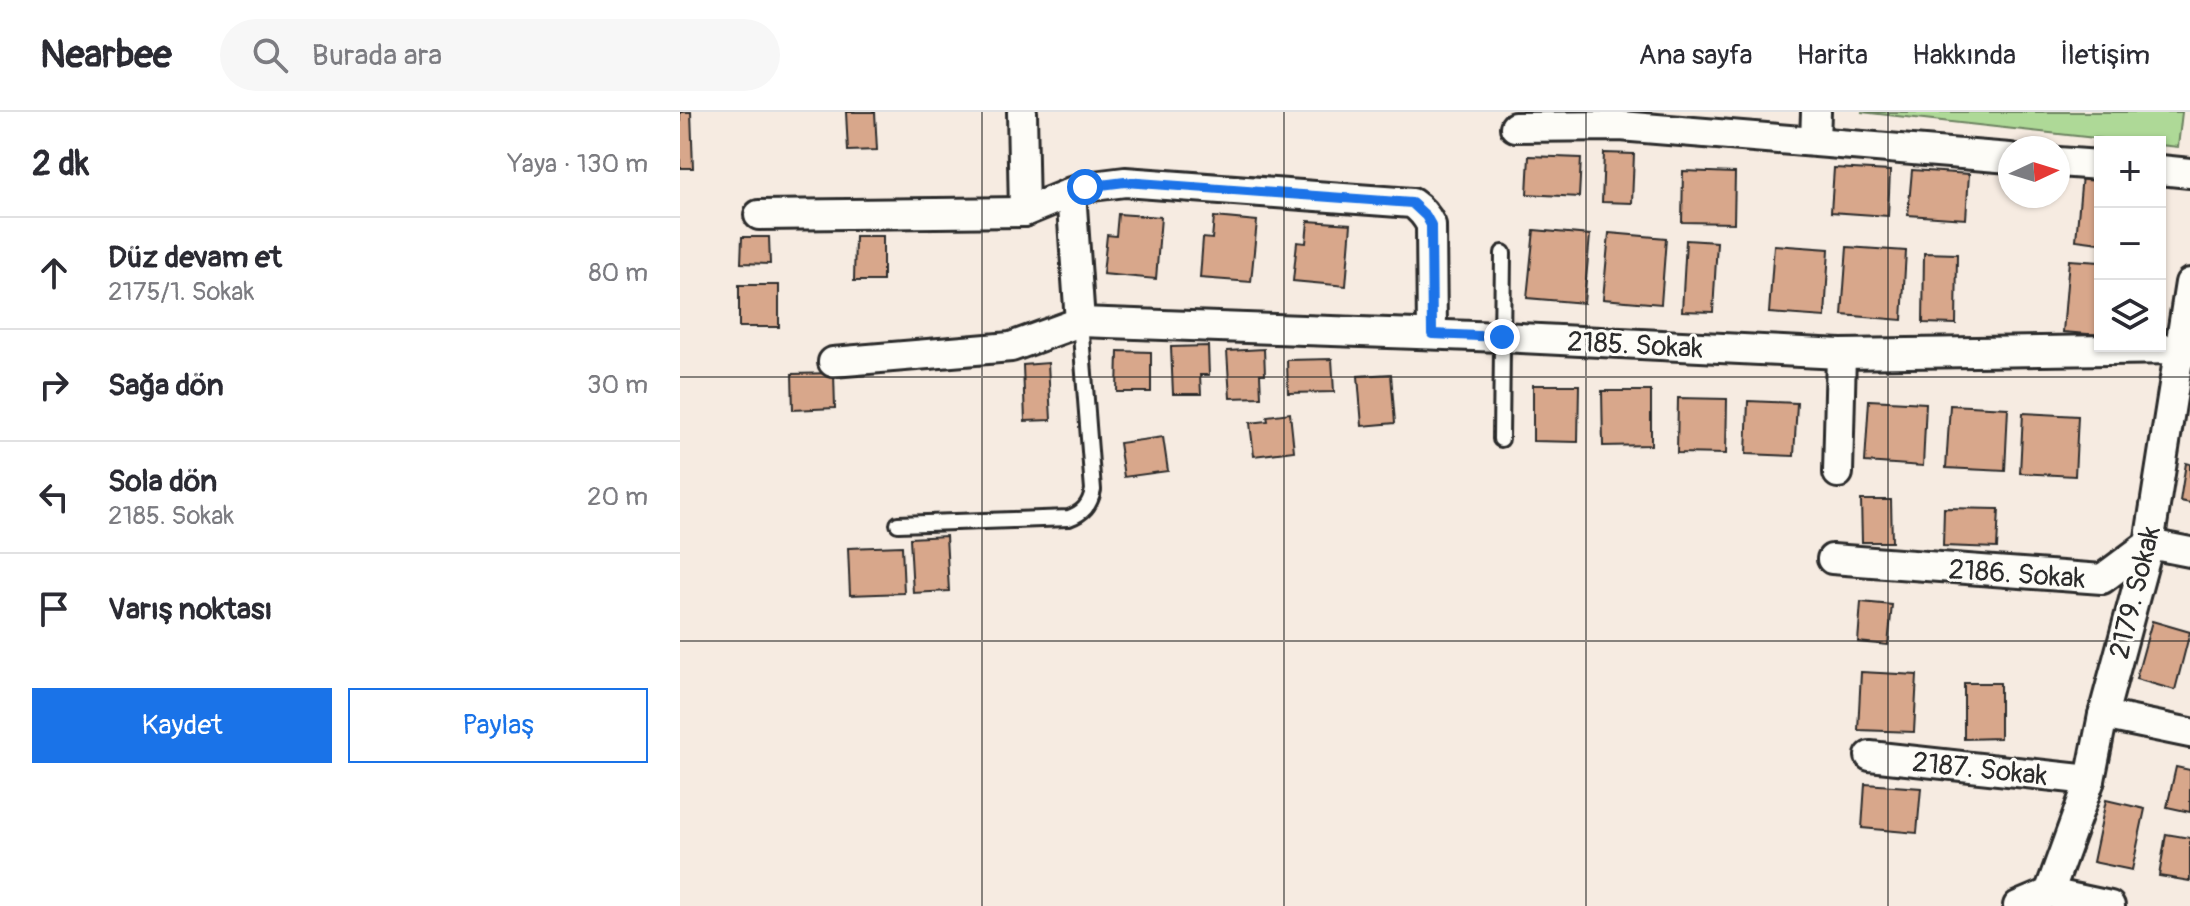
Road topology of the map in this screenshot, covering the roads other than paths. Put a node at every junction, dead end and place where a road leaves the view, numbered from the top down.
1 (1022, 112) edge
2 (1816, 112) edge
3 (1620, 119) edge
4 (1515, 127) dead end
5 (1815, 141) junction
6 (1998, 157) edge
7 (2070, 163) edge
8 (2094, 165) edge
9 (2166, 171) edge
10 (2190, 173) edge
11 (1071, 192) junction
12 (1024, 212) junction
13 (759, 215) dead end
14 (1503, 253) dead end
15 (2190, 283) edge
16 (1080, 322) junction
17 (1432, 334) junction
18 (1502, 337) junction
19 (2184, 350) edge
20 (1841, 354) junction
21 (833, 362) dead end
22 (1501, 439) dead end
23 (1838, 473) dead end
24 (898, 524) dead end
25 (2149, 544) junction
26 (2190, 552) edge
27 (1832, 559) dead end
28 (2103, 715) junction
29 (2190, 733) edge
30 (1870, 756) dead end
31 (2090, 780) junction
32 (2049, 893) junction
33 (2018, 906) edge
34 (2110, 906) edge

1 - 12 street
2 - 5 street
3 - 4 street
3 - 5 street
5 - 6 street
7 - 8 street
9 - 10 street
11 - 12 street
11 - 16 street
11 - 17 street
12 - 13 street
14 - 18 lane
15 - 19 street, 2179. Sokak
16 - 17 street, 2185. Sokak
16 - 21 street
16 - 24 lane
17 - 18 street, 2185. Sokak
18 - 20 street, 2185. Sokak
18 - 22 lane
19 - 20 street, 2185. Sokak
19 - 25 street, 2179. Sokak
20 - 23 street
25 - 26 street
25 - 27 street, 2186. Sokak
25 - 28 street, 2179. Sokak
28 - 29 street
28 - 31 street, 2179. Sokak
30 - 31 street, 2187. Sokak
31 - 32 street, 2179. Sokak
32 - 33 street
32 - 34 street

